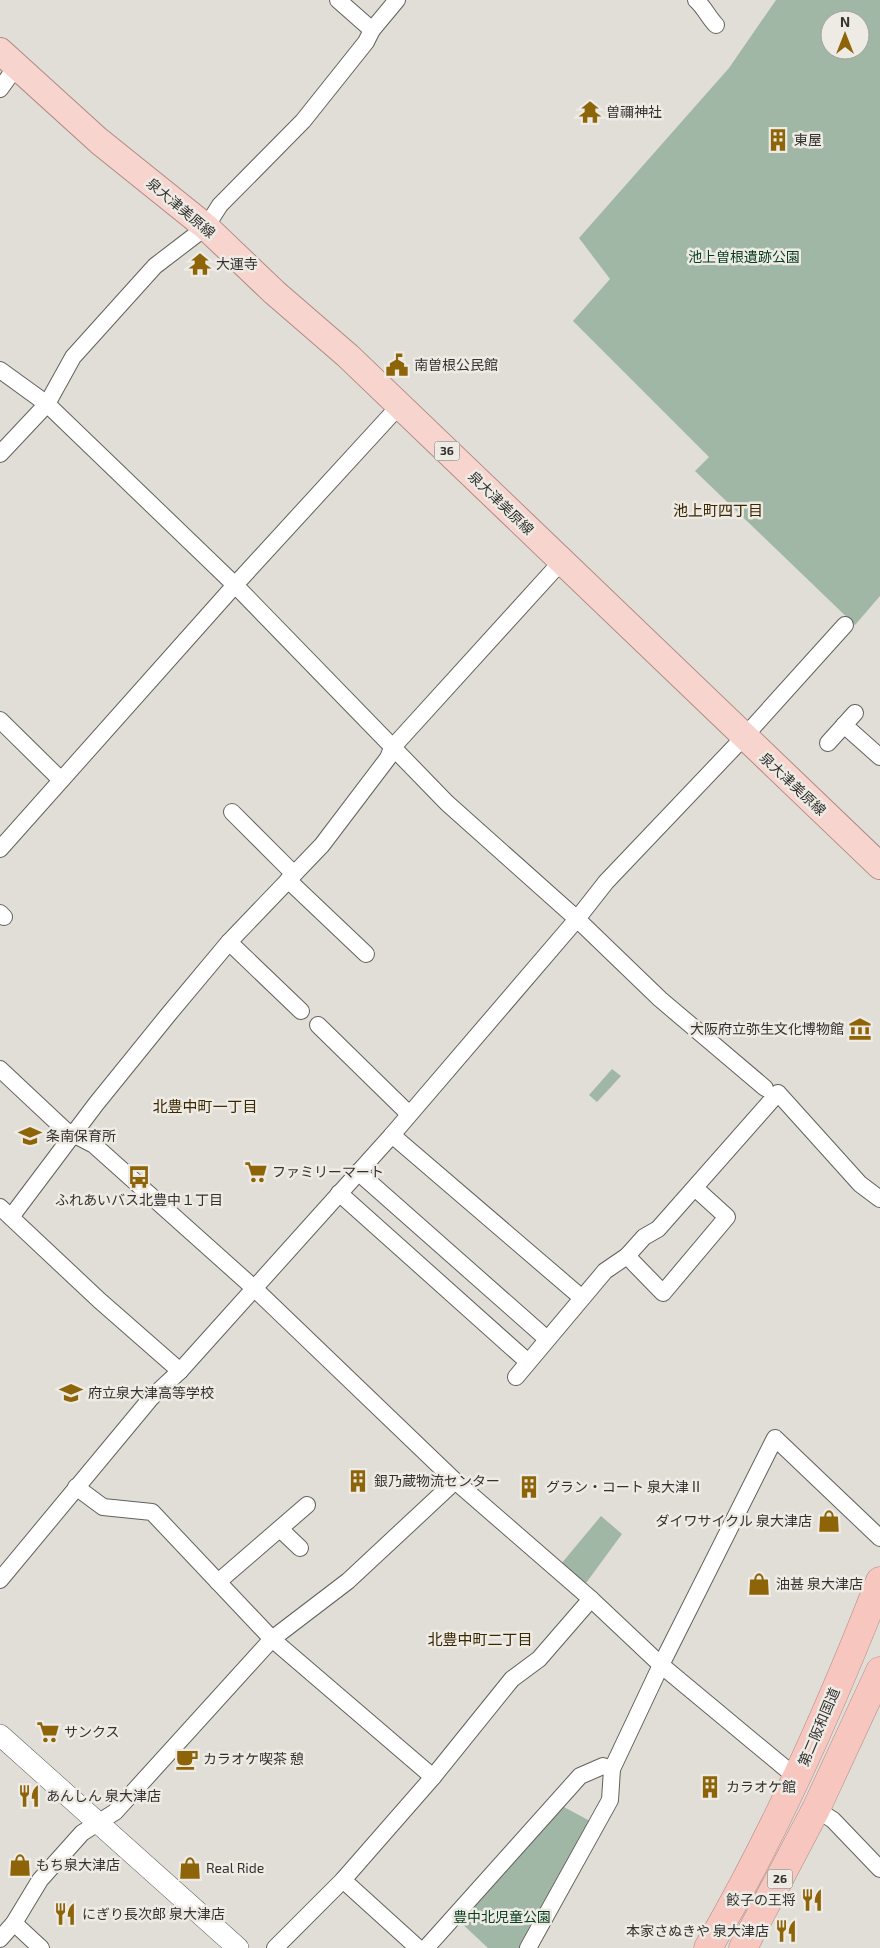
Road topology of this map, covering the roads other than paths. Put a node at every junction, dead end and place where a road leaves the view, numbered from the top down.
1 (338, 0) edge
2 (397, 0) edge
3 (696, 0) edge
4 (716, 25) dead end
5 (372, 30) junction
6 (8, 59) edge
7 (0, 89) edge
8 (206, 227) junction
9 (0, 370) edge
10 (47, 404) junction
11 (400, 405) junction
12 (0, 454) edge
13 (561, 562) junction
14 (235, 585) junction
15 (845, 625) dead end
16 (0, 720) edge
17 (744, 737) junction
18 (828, 744) dead end
19 (392, 748) junction
20 (880, 757) edge
21 (61, 780) junction
22 (232, 812) dead end
23 (0, 849) edge
24 (880, 866) edge
25 (291, 877) junction
26 (577, 918) junction
27 (228, 942) junction
28 (366, 954) dead end
29 (301, 1011) dead end
30 (318, 1025) dead end
31 (0, 1069) edge
32 (765, 1088) dead end
33 (409, 1114) junction
34 (73, 1134) junction
35 (392, 1135) junction
36 (358, 1172) junction
37 (695, 1188) junction
38 (339, 1193) junction
39 (880, 1200) edge
40 (6, 1212) edge
41 (627, 1256) junction
42 (255, 1289) junction
43 (582, 1298) junction
44 (547, 1339) junction
45 (528, 1362) junction
46 (180, 1371) junction
47 (516, 1377) dead end
48 (454, 1480) junction
49 (76, 1487) junction
50 (307, 1505) dead end
51 (280, 1529) junction
52 (880, 1538) edge
53 (300, 1548) dead end
54 (0, 1580) edge
55 (880, 1581) edge
56 (218, 1582) junction
57 (591, 1599) junction
58 (272, 1639) junction
59 (661, 1665) junction
60 (880, 1671) edge
61 (0, 1735) edge
62 (612, 1769) junction
63 (433, 1777) junction
64 (797, 1778) junction
65 (816, 1809) junction
66 (99, 1822) junction
67 (880, 1869) edge
68 (343, 1880) junction
69 (14, 1923) junction
70 (0, 1939) edge
71 (41, 1948) edge
72 (238, 1948) edge
73 (275, 1948) edge
74 (418, 1948) edge
75 (426, 1948) edge
76 (528, 1948) edge
77 (708, 1948) edge
78 (743, 1948) edge

1 - 5 street
2 - 5 street
3 - 4 street
5 - 8 street
6 - 7 street
6 - 8 main road, 泉大津美原線 / 36
8 - 10 street
8 - 11 main road, 泉大津美原線 / 36
9 - 10 street
10 - 12 street
10 - 14 street
11 - 13 main road, 泉大津美原線 / 36
11 - 14 street
13 - 17 main road, 泉大津美原線 / 36
13 - 19 street
14 - 19 street
14 - 21 street
15 - 17 street
16 - 21 street
17 - 24 main road, 泉大津美原線 / 36
17 - 26 street
18 - 20 street
19 - 25 street
19 - 26 street
21 - 23 street
22 - 25 street
25 - 27 street
25 - 28 street
26 - 32 street
26 - 33 street
27 - 29 street
27 - 34 street
30 - 33 street
31 - 34 street
33 - 35 street
34 - 40 street
34 - 42 street
35 - 36 street
35 - 43 street
36 - 38 street
36 - 44 street
37 - 39 street
37 - 41 street
37 - 41 street
38 - 42 street
38 - 45 street
40 - 46 street
41 - 43 street
42 - 46 street
42 - 48 street
43 - 44 street
44 - 45 street
45 - 47 street
46 - 49 street
48 - 57 street
48 - 58 street
49 - 54 street
49 - 56 street
50 - 51 street
51 - 53 street
51 - 56 street
52 - 59 street
55 - 64 highway, 第二阪和国道 / 26
56 - 58 street
57 - 59 street
57 - 63 street
58 - 63 street
58 - 66 street
59 - 62 street
59 - 64 street
60 - 65 highway, 26
61 - 66 street
62 - 75 street
62 - 76 street
63 - 68 street
64 - 77 highway, 第二阪和国道 / 26
65 - 67 street
65 - 78 highway, 26
66 - 69 street
66 - 72 street
68 - 73 street
68 - 74 street
69 - 70 street
69 - 71 street

